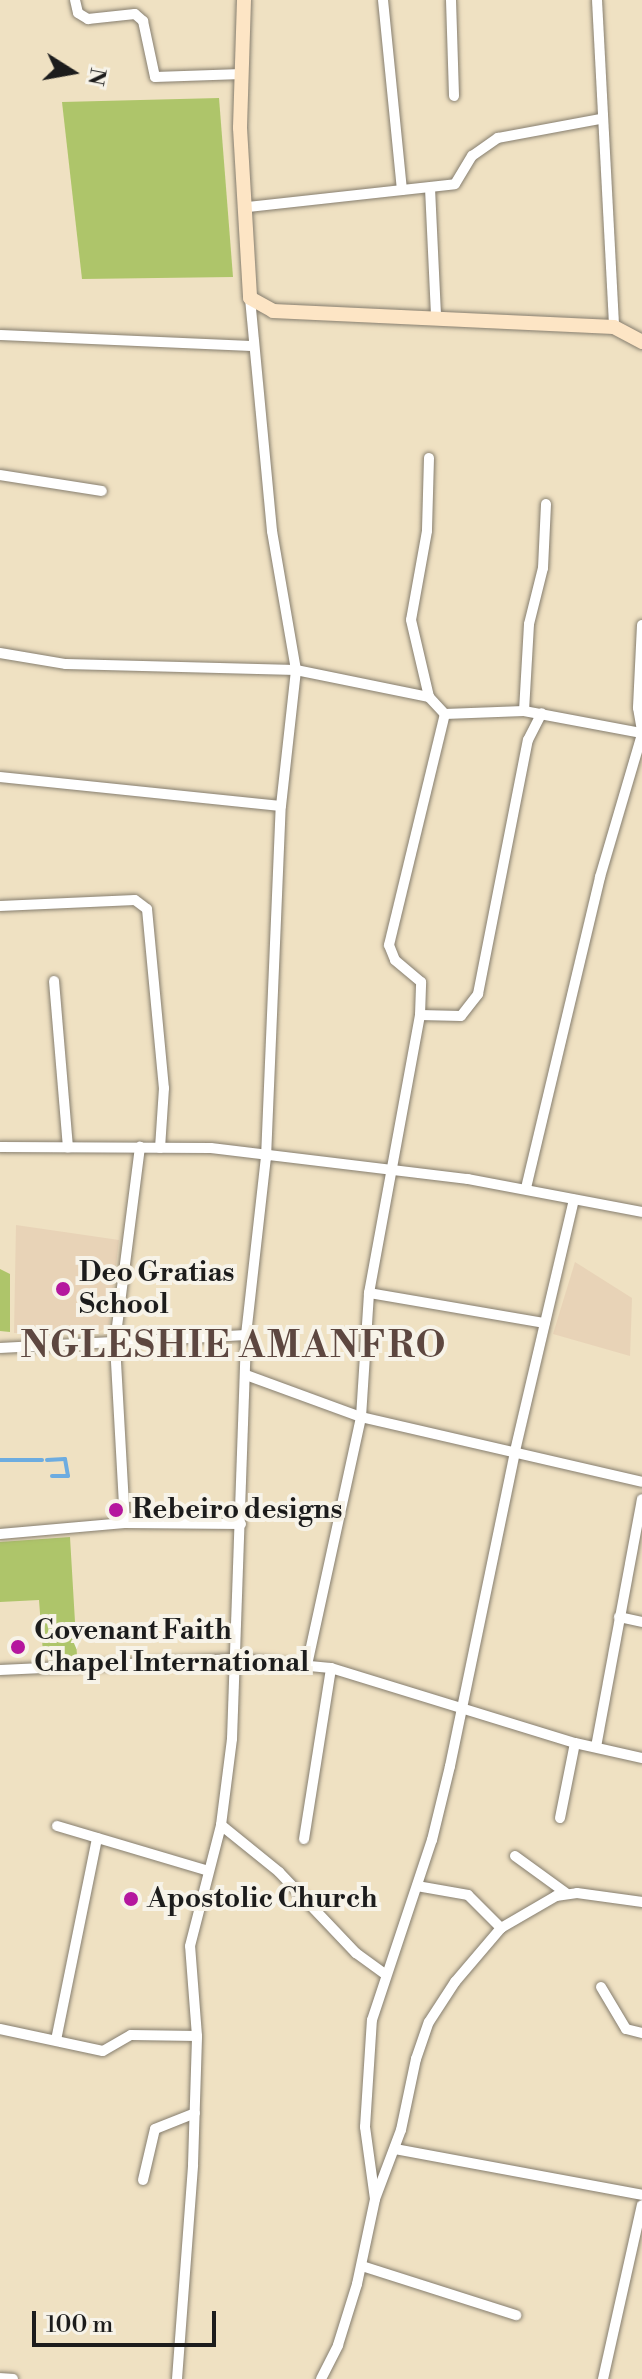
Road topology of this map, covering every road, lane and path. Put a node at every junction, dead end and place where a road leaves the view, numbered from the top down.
1 (75, 0) edge
2 (244, 0) edge
3 (383, 0) edge
4 (451, 0) edge
5 (597, 0) edge
6 (242, 74) junction
7 (454, 96) dead end
8 (601, 119) junction
9 (430, 188) junction
10 (402, 190) junction
11 (248, 207) junction
12 (250, 298) junction
13 (436, 316) junction
14 (614, 327) junction
15 (0, 335) edge
16 (642, 342) edge
17 (252, 346) junction
18 (429, 458) dead end
19 (0, 475) edge
20 (102, 491) dead end
21 (546, 504) dead end
22 (642, 625) edge
23 (0, 653) edge
24 (296, 670) junction
25 (429, 697) junction
26 (524, 711) junction
27 (542, 713) junction
28 (445, 714) junction
29 (642, 733) edge
30 (0, 777) edge
31 (281, 806) junction
32 (0, 906) edge
33 (54, 981) dead end
34 (420, 1015) junction
35 (0, 1147) edge
36 (68, 1147) junction
37 (140, 1147) junction
38 (160, 1148) junction
39 (266, 1158) junction
40 (389, 1169) junction
41 (526, 1188) junction
42 (574, 1200) junction
43 (642, 1212) edge
44 (369, 1293) junction
45 (544, 1323) junction
46 (246, 1335) junction
47 (115, 1342) junction
48 (0, 1348) edge
49 (246, 1375) junction
50 (361, 1417) junction
51 (515, 1451) junction
52 (642, 1482) edge
53 (642, 1499) edge
54 (125, 1523) junction
55 (241, 1524) junction
56 (0, 1534) edge
57 (619, 1617) junction
58 (642, 1622) edge
59 (236, 1659) junction
60 (307, 1665) junction
61 (331, 1668) junction
62 (0, 1670) edge
63 (463, 1708) junction
64 (575, 1743) junction
65 (596, 1747) junction
66 (642, 1758) edge
67 (560, 1818) dead end
68 (221, 1825) junction
69 (57, 1826) dead end
70 (97, 1838) junction
71 (304, 1839) dead end
72 (515, 1856) dead end
73 (206, 1870) junction
74 (417, 1886) junction
75 (566, 1893) junction
76 (642, 1902) edge
77 (501, 1928) junction
78 (384, 1973) junction
79 (601, 1987) dead end
80 (0, 2029) edge
81 (642, 2033) edge
82 (197, 2036) junction
83 (56, 2040) junction
84 (195, 2113) junction
85 (395, 2149) junction
86 (143, 2180) dead end
87 (642, 2195) edge
88 (375, 2199) junction
89 (642, 2205) edge
90 (362, 2266) junction
91 (516, 2315) dead end
92 (0, 2378) edge
93 (13, 2379) edge
94 (177, 2379) edge
95 (321, 2379) edge
96 (603, 2379) edge

1 - 6 street
2 - 6 street
3 - 10 street
4 - 7 street
5 - 8 street
6 - 11 street
8 - 9 street
8 - 14 street
9 - 10 street
9 - 13 street
10 - 11 street
11 - 12 street
12 - 13 street
12 - 17 street
13 - 14 street
14 - 16 street
15 - 17 street
17 - 24 street
18 - 25 street
19 - 20 street
21 - 26 street
22 - 29 street
23 - 24 street
24 - 25 street
24 - 31 street
25 - 28 street
26 - 27 street
26 - 28 street
27 - 29 street
27 - 34 street
28 - 34 street
29 - 41 street
30 - 31 street
31 - 39 street
32 - 38 street
33 - 36 street
34 - 40 street
35 - 36 street
36 - 37 street
37 - 38 street
37 - 47 street
38 - 39 street
39 - 40 street
39 - 46 street
40 - 41 street
40 - 44 street
41 - 42 street
42 - 43 street
42 - 45 street
44 - 45 street
44 - 50 street
45 - 51 street
46 - 47 street
46 - 49 street
47 - 48 street
47 - 54 street
49 - 50 street
49 - 55 street
50 - 51 street
50 - 60 street
51 - 52 street
51 - 63 street
53 - 57 street
54 - 55 street
54 - 56 street
55 - 59 street
57 - 58 street
57 - 65 street
59 - 60 street
59 - 62 street
59 - 68 street
60 - 61 street
61 - 63 street
61 - 71 street
63 - 64 street
63 - 74 street
64 - 65 street
64 - 67 street
65 - 66 street
68 - 73 street
68 - 78 street
69 - 70 street
70 - 73 street
70 - 83 street
72 - 75 street
73 - 82 street
74 - 77 street
74 - 78 street
75 - 76 street
75 - 77 street
77 - 85 street
78 - 88 street
79 - 81 street
80 - 83 street
82 - 83 street
82 - 84 street
84 - 86 street
84 - 94 street
85 - 87 street
85 - 88 street
88 - 90 street
89 - 96 street
90 - 91 street
90 - 95 street
92 - 93 street

